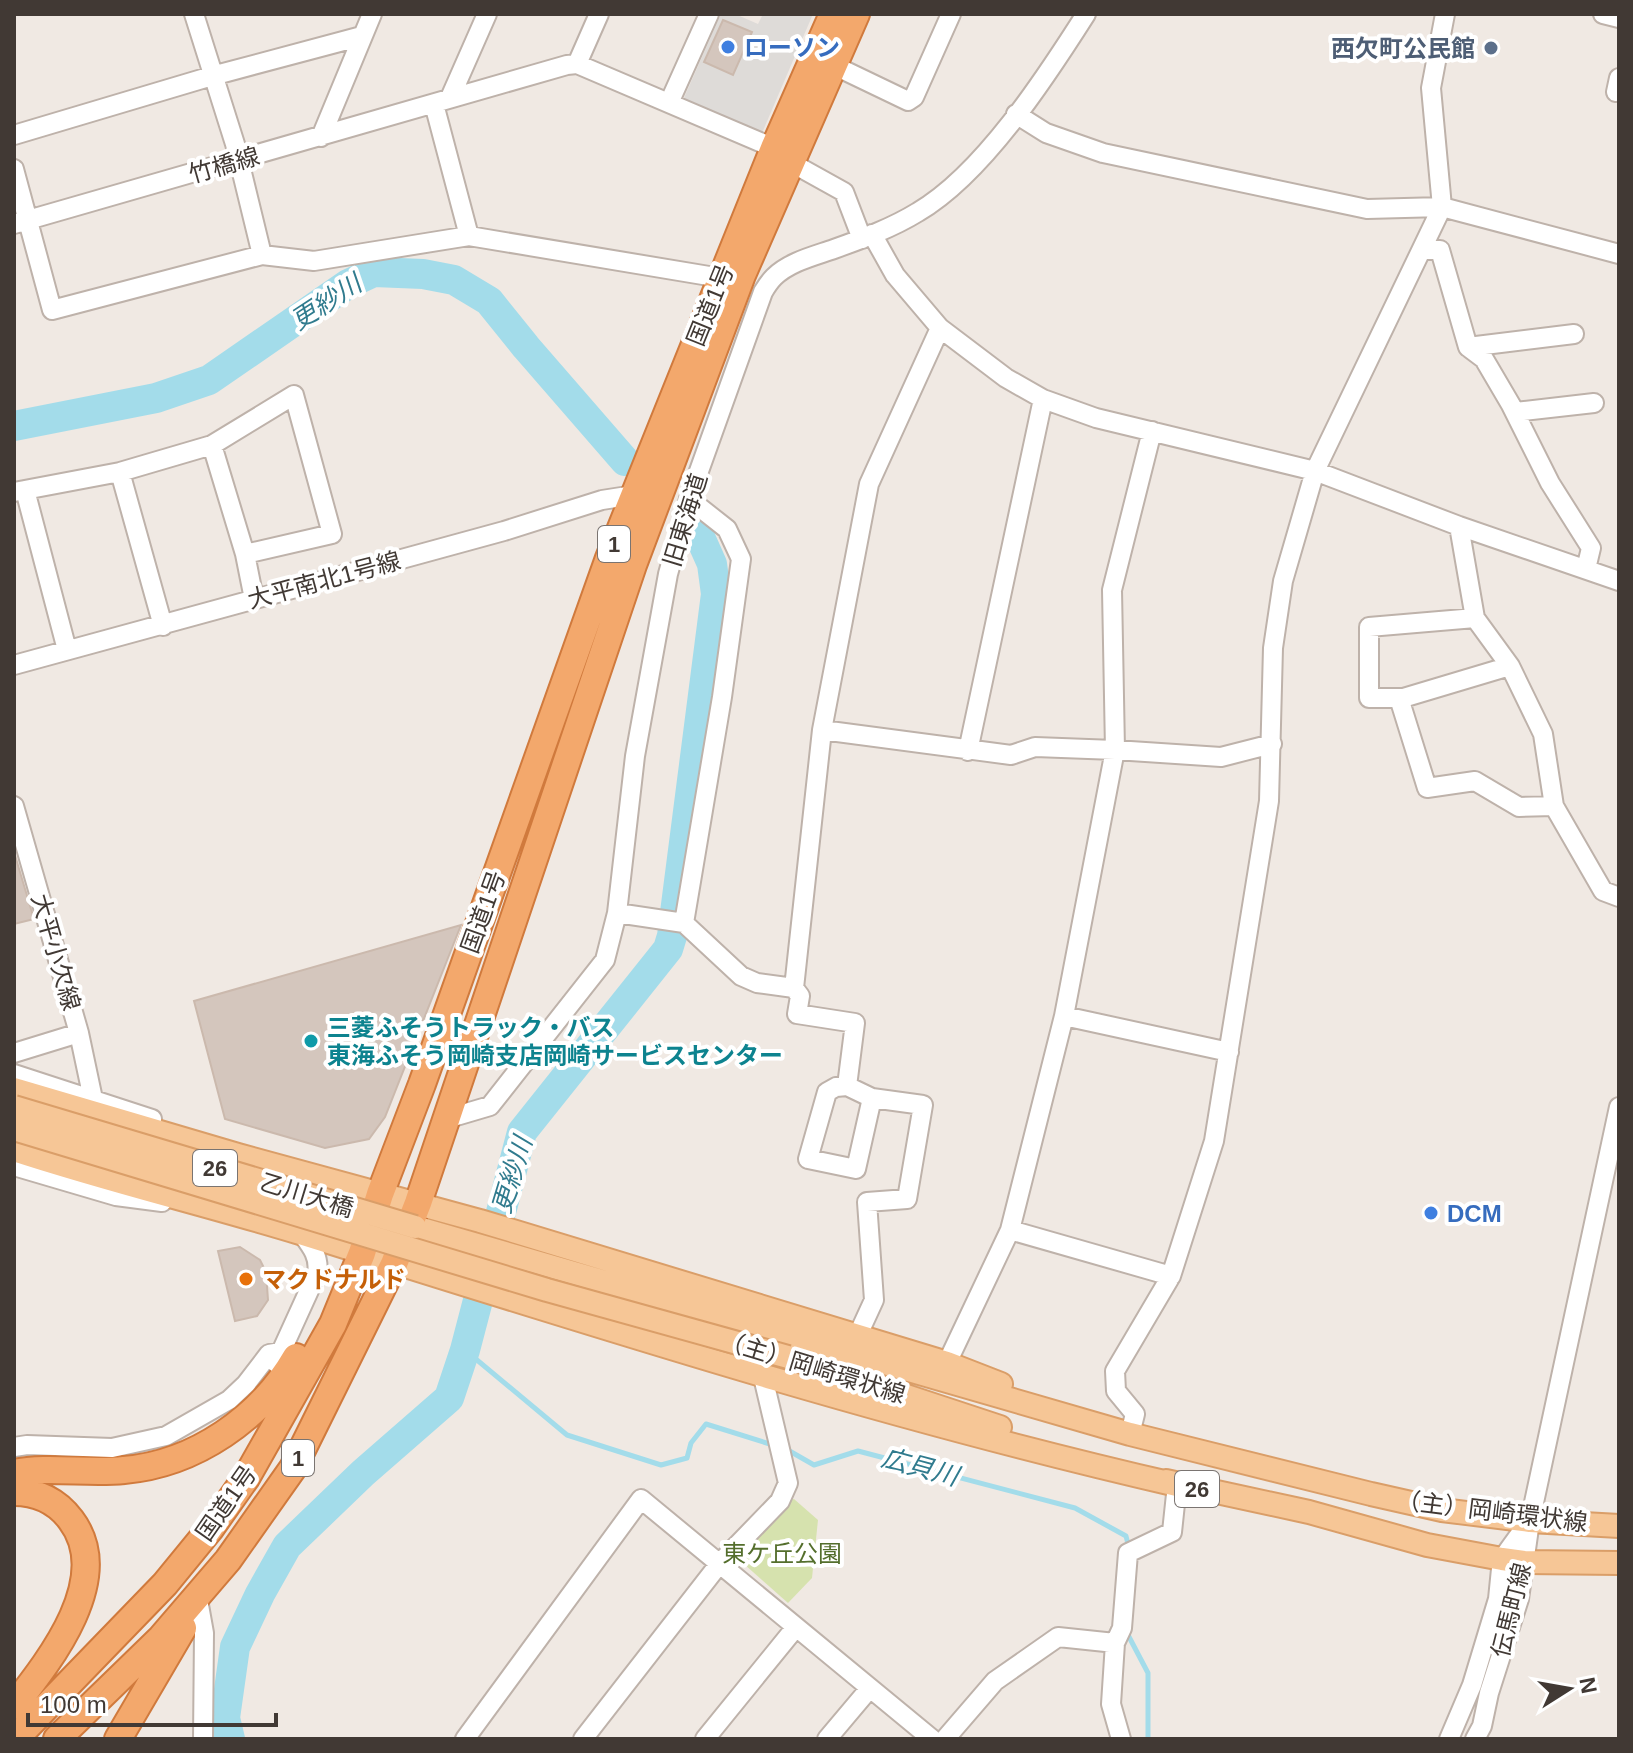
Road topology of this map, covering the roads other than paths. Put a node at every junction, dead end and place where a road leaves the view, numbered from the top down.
1 (194, 14) edge
2 (372, 14) edge
3 (487, 14) edge
4 (599, 14) edge
5 (709, 14) edge
6 (833, 14) edge
7 (856, 14) edge
8 (951, 14) edge
9 (1086, 14) edge
10 (1445, 14) edge
11 (1603, 14) edge
12 (1619, 18) edge
13 (362, 36) junction
14 (577, 64) junction
15 (833, 65) junction
16 (212, 76) junction
17 (442, 101) junction
18 (669, 103) junction
19 (1016, 114) junction
20 (14, 135) edge
21 (321, 137) junction
22 (782, 155) junction
23 (238, 161) junction
24 (14, 169) edge
25 (1442, 207) junction
26 (21, 222) edge
27 (469, 236) junction
28 (867, 236) junction
29 (1422, 250) junction
30 (1619, 254) edge
31 (262, 255) junction
32 (721, 278) junction
33 (940, 328) junction
34 (1574, 334) dead end
35 (1468, 347) junction
36 (1043, 399) junction
37 (1594, 403) dead end
38 (1515, 412) junction
39 (1152, 431) junction
40 (212, 445) junction
41 (1315, 471) junction
42 (120, 472) junction
43 (19, 491) edge
44 (634, 495) junction
45 (689, 499) junction
46 (1459, 526) junction
47 (245, 554) junction
48 (621, 562) junction
49 (1586, 569) junction
50 (668, 574) junction
51 (1619, 581) edge
52 (254, 599) junction
53 (1475, 618) junction
54 (163, 626) junction
55 (67, 650) junction
56 (14, 665) edge
57 (1510, 666) junction
58 (1399, 698) junction
59 (822, 730) junction
60 (1272, 744) junction
61 (1115, 750) junction
62 (968, 751) junction
63 (14, 806) edge
64 (1554, 806) junction
65 (1619, 897) edge
66 (617, 913) junction
67 (684, 923) junction
68 (794, 988) junction
69 (1064, 1016) junction
70 (79, 1033) junction
71 (1229, 1052) junction
72 (14, 1053) edge
73 (14, 1074) edge
74 (847, 1086) junction
75 (14, 1089) edge
76 (872, 1098) junction
77 (93, 1099) junction
78 (14, 1107) edge
79 (1619, 1107) edge
80 (446, 1119) junction
81 (14, 1129) edge
82 (14, 1150) edge
83 (238, 1155) junction
84 (14, 1166) edge
85 (376, 1193) junction
86 (208, 1207) junction
87 (417, 1215) junction
88 (1010, 1230) junction
89 (302, 1234) junction
90 (355, 1251) junction
91 (394, 1264) junction
92 (1171, 1276) junction
93 (857, 1337) junction
94 (790, 1347) junction
95 (281, 1352) junction
96 (947, 1363) junction
97 (763, 1377) junction
98 (245, 1417) junction
99 (1130, 1434) junction
100 (14, 1447) edge
101 (14, 1473) edge
102 (1177, 1485) junction
103 (14, 1492) edge
104 (1530, 1521) junction
105 (1619, 1526) edge
106 (1513, 1560) junction
107 (720, 1563) junction
108 (1619, 1563) edge
109 (193, 1599) junction
110 (796, 1627) junction
111 (1115, 1643) junction
112 (870, 1688) junction
113 (14, 1706) edge
114 (1481, 1735) edge
115 (15, 1739) edge
116 (57, 1739) edge
117 (118, 1739) edge
118 (203, 1739) edge
119 (465, 1739) edge
120 (583, 1739) edge
121 (705, 1739) edge
122 (827, 1739) edge
123 (932, 1739) edge
124 (945, 1739) edge
125 (1121, 1739) edge
126 (1449, 1739) edge

1 - 16 street
2 - 13 street
3 - 17 street
4 - 14 street
5 - 18 street
6 - 22 highway, 国道1号 / 1
7 - 15 highway, 国道1号 / 1
8 - 15 street
9 - 19 street, 旧東海道
10 - 25 street
11 - 12 street
13 - 16 street
13 - 21 street
14 - 17 street, 竹橋線
14 - 18 street
15 - 22 highway, 国道1号 / 1
16 - 20 street
16 - 23 street
17 - 21 street, 竹橋線
17 - 27 street
18 - 22 street
19 - 25 street
19 - 28 street, 旧東海道
21 - 23 street, 竹橋線
22 - 28 street
22 - 32 highway, 国道1号 / 1
22 - 48 highway, 国道1号 / 1
23 - 26 street, 竹橋線
23 - 31 street
24 - 26 street
25 - 29 street
25 - 30 street
26 - 31 street
27 - 31 street
27 - 32 street
28 - 33 street
28 - 45 street, 旧東海道
29 - 35 street
29 - 41 street
32 - 44 highway, 国道1号 / 1
33 - 36 street
33 - 59 street
34 - 35 street
35 - 38 street
36 - 39 street
36 - 62 street
37 - 38 street
38 - 49 street
39 - 41 street
39 - 61 street
40 - 42 street
40 - 47 street
40 - 47 street
41 - 46 street
41 - 60 street
42 - 43 street
42 - 54 street
43 - 55 street
44 - 48 highway, 国道1号 / 1
44 - 52 street, 大平南北1号線
45 - 50 street, 旧東海道
45 - 67 street
46 - 49 street
46 - 53 street
47 - 52 street
48 - 50 street
48 - 80 highway, 国道1号 / 1
48 - 85 highway, 国道1号 / 1
49 - 51 street
50 - 66 street, 旧東海道
52 - 54 street, 大平南北1号線
53 - 57 street
53 - 58 street
54 - 55 street, 大平南北1号線
55 - 56 street, 大平南北1号線
57 - 58 street
57 - 64 street
58 - 64 street
59 - 62 street
59 - 68 street
60 - 61 street
60 - 71 street
61 - 62 street
61 - 69 street
63 - 70 street, 大平小欠線
64 - 65 street
66 - 67 street
66 - 80 street, 旧東海道
67 - 68 street
68 - 74 street
69 - 71 street
69 - 88 street
70 - 72 street
70 - 77 street, 大平小欠線
71 - 92 street
73 - 77 street
74 - 76 street
74 - 76 street
75 - 83 main road, 26
76 - 93 street
77 - 83 street
78 - 87 main road, 乙川大橋 / 26, bridge
79 - 104 street
80 - 87 highway, 国道1号 / 1
81 - 94 main road, （主）岡崎環状線 / 26, bridge
82 - 86 main road, 26
83 - 85 main road, 26
84 - 86 street
85 - 87 main road, 26
85 - 90 highway, 国道1号 / 1
86 - 89 main road, 26
87 - 91 highway, 国道1号 / 1
87 - 93 main road, 26
87 - 94 main road, （主）岡崎環状線 / 26
88 - 92 street
88 - 96 street
89 - 90 main road, 26
89 - 95 street
90 - 91 main road, 26
90 - 98 highway
90 - 115 highway, 国道1号 / 1
91 - 97 main road, 26
91 - 109 highway, 国道1号 / 1
92 - 99 street
93 - 96 main road, 26
94 - 99 main road, （主）岡崎環状線 / 26
94 - 102 main road, （主）岡崎環状線 / 26
95 - 98 street
95 - 100 street
96 - 99 main road, 26
97 - 102 main road, 26
97 - 107 street
98 - 101 highway
99 - 104 main road, （主）岡崎環状線 / 26
102 - 106 main road, （主）岡崎環状線 / 26
102 - 111 street
103 - 113 highway
104 - 105 main road, （主）岡崎環状線 / 26
104 - 106 street, 伝馬町線
106 - 108 main road, （主）岡崎環状線 / 26
106 - 114 street, 伝馬町線
106 - 126 street, 伝馬町線
107 - 110 street
107 - 119 street
107 - 120 street
109 - 116 highway, 国道1号 / 1
109 - 117 highway
109 - 118 street
110 - 112 street
110 - 121 street
111 - 124 street
111 - 125 street
112 - 122 street
112 - 123 street

